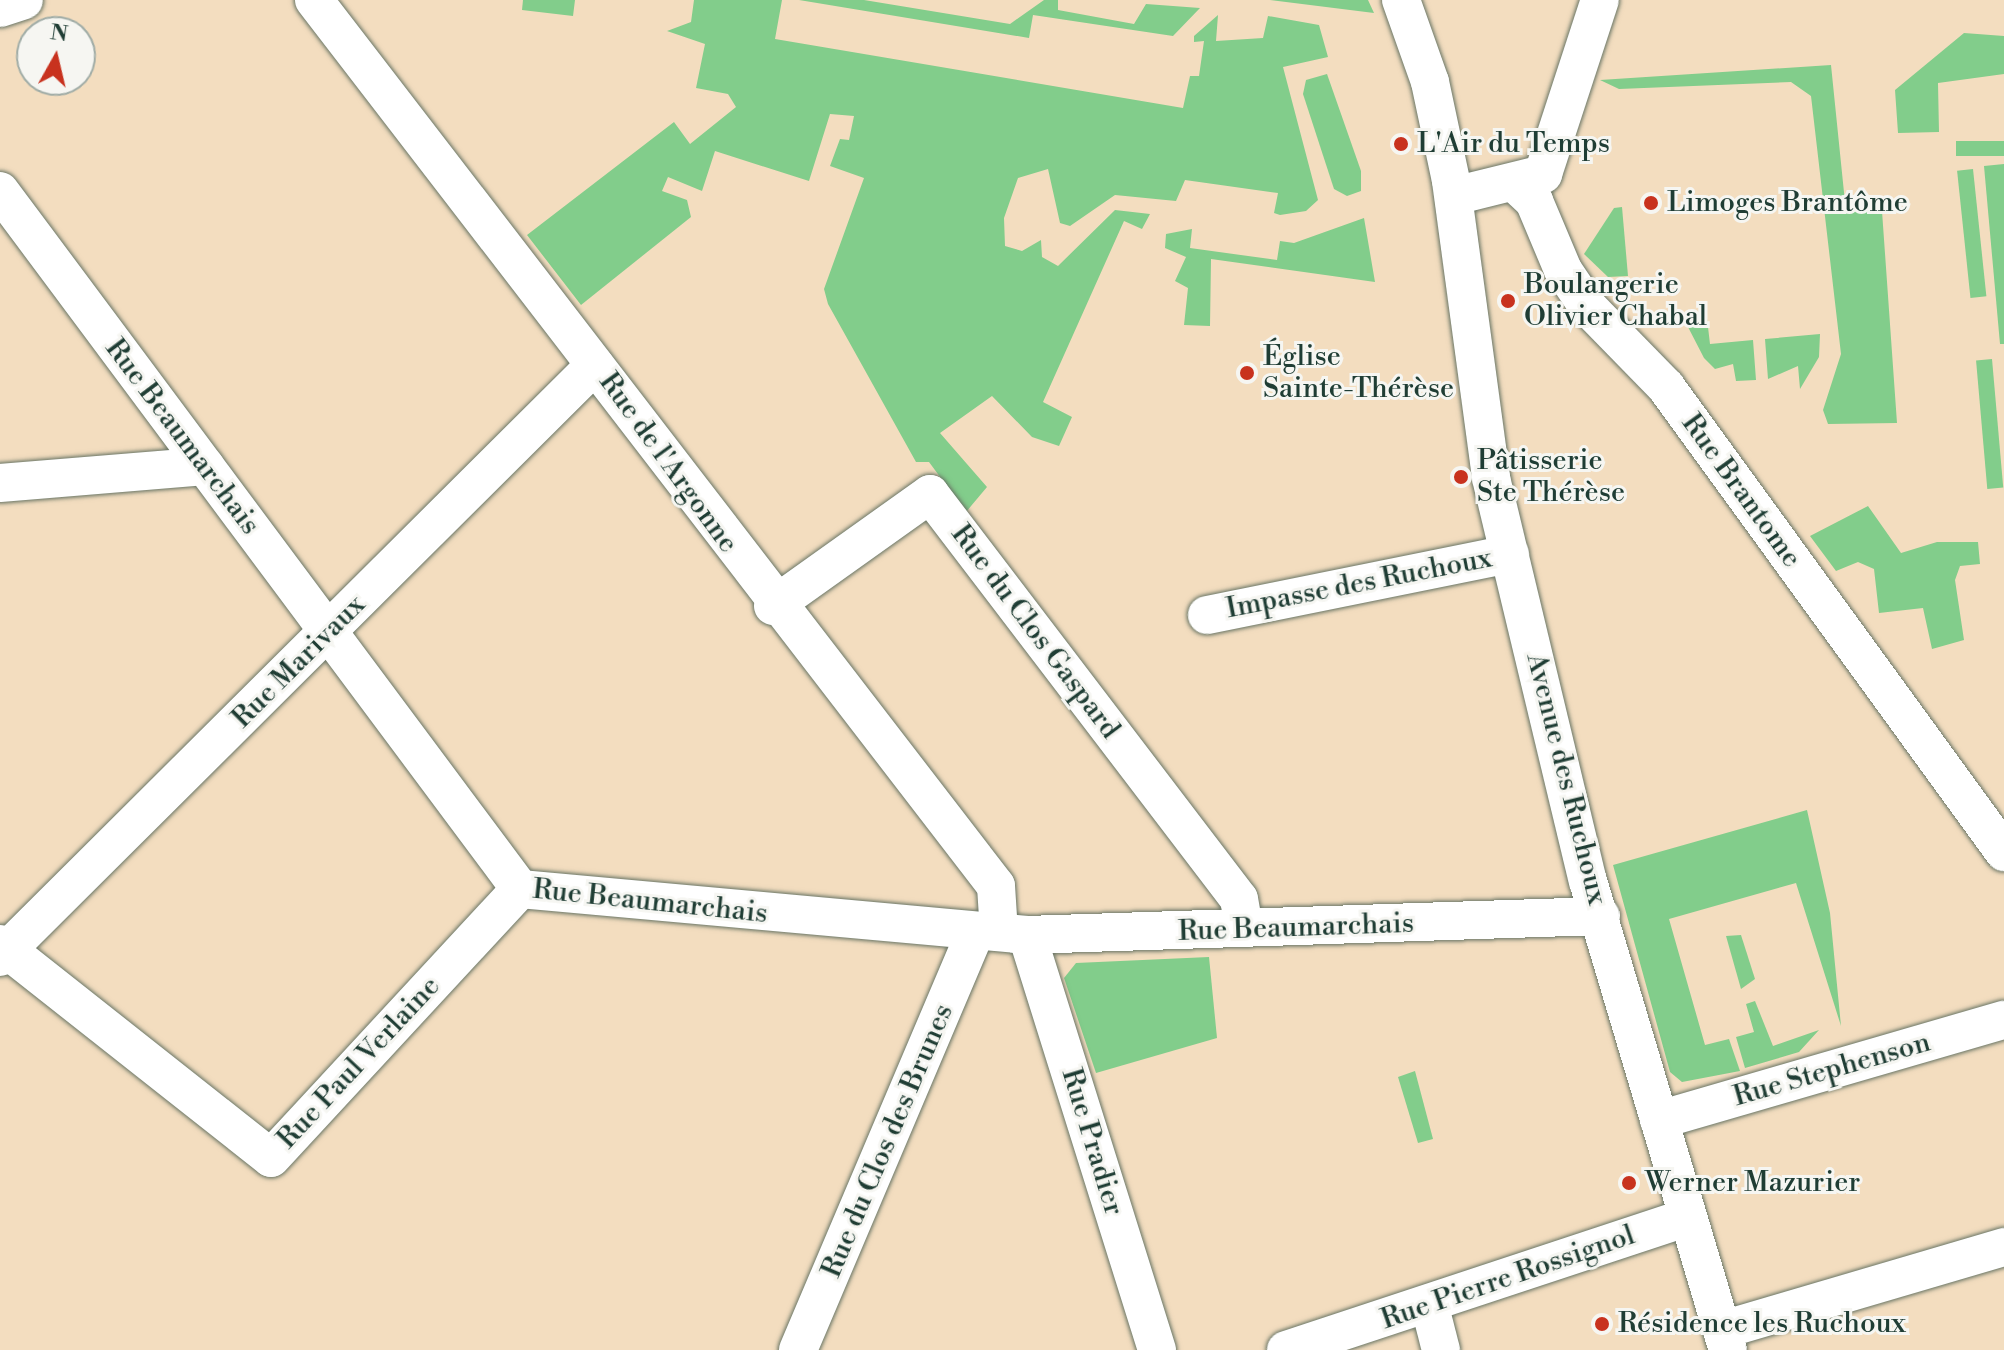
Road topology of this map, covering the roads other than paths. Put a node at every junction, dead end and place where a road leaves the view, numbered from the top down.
1 (24, 0) edge
2 (314, 0) edge
3 (1401, 0) edge
4 (1600, 0) edge
5 (0, 8) edge
6 (1518, 186) junction
7 (0, 191) edge
8 (1454, 196) junction
9 (595, 365) junction
10 (205, 466) junction
11 (0, 483) edge
12 (1510, 554) junction
13 (773, 606) junction
14 (1207, 615) dead end
15 (327, 635) junction
16 (2004, 852) edge
17 (520, 889) junction
18 (1601, 916) junction
19 (1244, 928) junction
20 (1001, 932) junction
21 (2, 950) edge
22 (2004, 1020) edge
23 (1659, 1120) junction
24 (1684, 1218) junction
25 (2004, 1247) edge
26 (1430, 1307) junction
27 (1725, 1340) edge
28 (798, 1350) edge
29 (1157, 1350) edge
30 (1286, 1350) edge
31 (1441, 1350) edge

1 - 5 street
2 - 9 street, Rue de l'Argonne
3 - 8 street, Avenue des Ruchoux
4 - 6 street
6 - 8 street
6 - 16 street, Rue Brantome
7 - 10 street, Rue Beaumarchais
8 - 12 street, Avenue des Ruchoux
9 - 13 street, Rue de l'Argonne
9 - 15 street, Rue Marivaux
10 - 11 street
10 - 15 street, Rue Beaumarchais
12 - 14 street, Impasse des Ruchoux
12 - 18 street, Avenue des Ruchoux
13 - 19 street, Rue du Clos Gaspard
13 - 20 street, Rue de l'Argonne
15 - 17 street, Rue Beaumarchais
15 - 21 street, Rue Marivaux
17 - 20 street, Rue Beaumarchais
17 - 21 street, Rue Paul Verlaine
18 - 19 street, Rue Beaumarchais
18 - 23 street, Avenue des Ruchoux
19 - 20 street, Rue Beaumarchais
20 - 28 street, Rue du Clos des Brunes
20 - 29 street, Rue Pradier
22 - 23 street, Rue Stephenson
23 - 24 street, Avenue des Ruchoux
24 - 26 street, Rue Pierre Rossignol
24 - 27 street, Avenue des Ruchoux
25 - 27 street
26 - 30 street, Rue Pierre Rossignol
26 - 31 street

